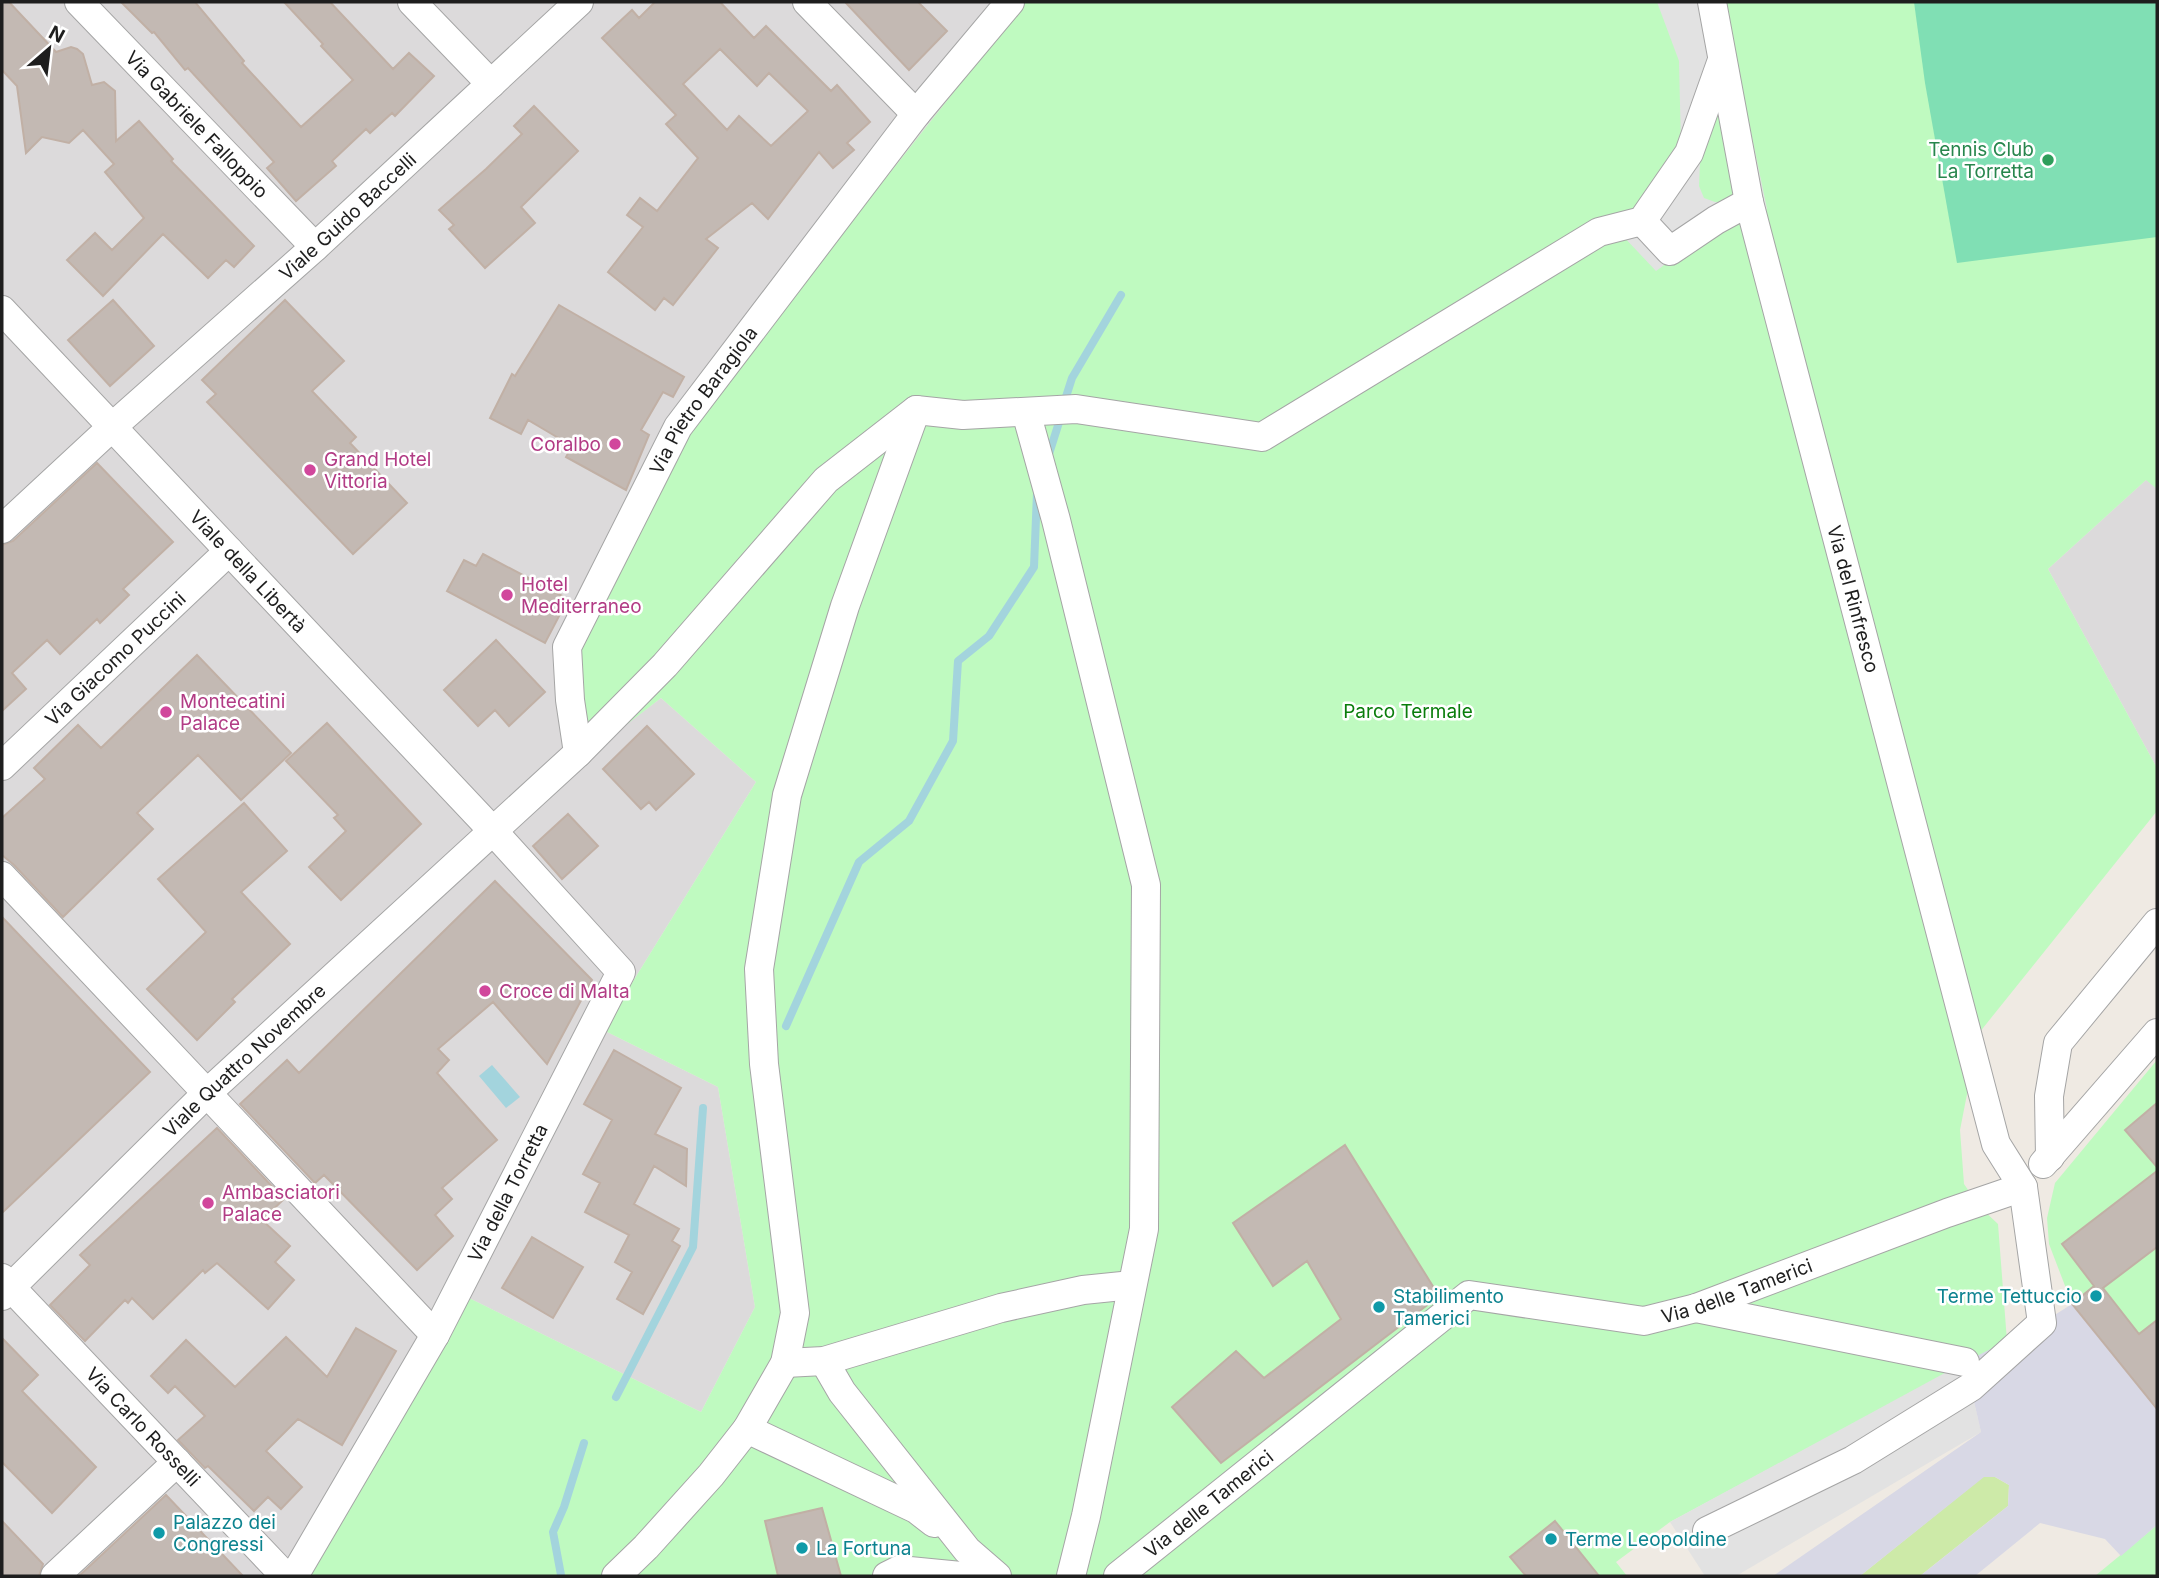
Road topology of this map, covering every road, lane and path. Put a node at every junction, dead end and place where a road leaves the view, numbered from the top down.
1 (79, 2) edge
2 (412, 2) edge
3 (579, 2) edge
4 (807, 2) edge
5 (1010, 2) edge
6 (1712, 2) edge
7 (1722, 60) junction
8 (491, 84) junction
9 (916, 114) junction
10 (1751, 212) junction
11 (1642, 221) junction
12 (316, 247) junction
13 (2, 310) edge
14 (916, 410) junction
15 (1026, 412) junction
16 (112, 427) junction
17 (2, 529) edge
18 (229, 551) junction
19 (578, 753) junction
20 (2, 766) edge
21 (493, 831) junction
22 (2, 876) edge
23 (2157, 923) edge
24 (2157, 1033) edge
25 (206, 1094) junction
26 (2050, 1157) junction
27 (2023, 1187) junction
28 (1132, 1285) junction
29 (5, 1287) edge
30 (1696, 1308) junction
31 (435, 1335) junction
32 (824, 1361) junction
33 (1965, 1362) dead end
34 (785, 1363) junction
35 (747, 1429) junction
36 (177, 1462) junction
37 (1707, 1531) dead end
38 (964, 1563) edge
39 (55, 1576) edge
40 (285, 1576) edge
41 (294, 1576) edge
42 (616, 1576) edge
43 (887, 1576) edge
44 (997, 1576) edge
45 (1071, 1576) edge
46 (1118, 1576) edge

1 - 12 street, Via Gabriele Falloppio
2 - 8 street
3 - 8 street, Viale Guido Baccelli
4 - 9 street
5 - 9 street, Via Pietro Baragiola
6 - 7 street, Via del Rinfresco
7 - 10 street, Via del Rinfresco
7 - 11 street
8 - 12 street, Viale Guido Baccelli
9 - 19 street, Via Pietro Baragiola
10 - 11 street
10 - 27 street, Via del Rinfresco
11 - 15 street
12 - 16 street, Viale Guido Baccelli
13 - 16 street, Viale della Libertà
14 - 15 street
14 - 19 street
14 - 34 street
15 - 28 street
16 - 17 street, Viale Guido Baccelli
16 - 18 street, Viale della Libertà
18 - 20 street, Via Giacomo Puccini
18 - 21 street, Viale della Libertà
19 - 21 street
21 - 25 street, Viale Quattro Novembre
21 - 31 street, Via della Torretta
22 - 25 street
23 - 26 street
24 - 26 street
25 - 29 street, Viale Quattro Novembre
25 - 31 street
26 - 27 street
27 - 30 street, Via delle Tamerici
27 - 37 street
28 - 32 street
28 - 45 street
29 - 36 street, Via Carlo Rosselli
30 - 33 street
30 - 46 street, Via delle Tamerici
31 - 41 street, Via della Torretta
32 - 34 street
32 - 38 street
34 - 35 street
35 - 38 street
35 - 42 street
36 - 39 street
36 - 40 street, Via Carlo Rosselli
38 - 43 street
38 - 44 street

